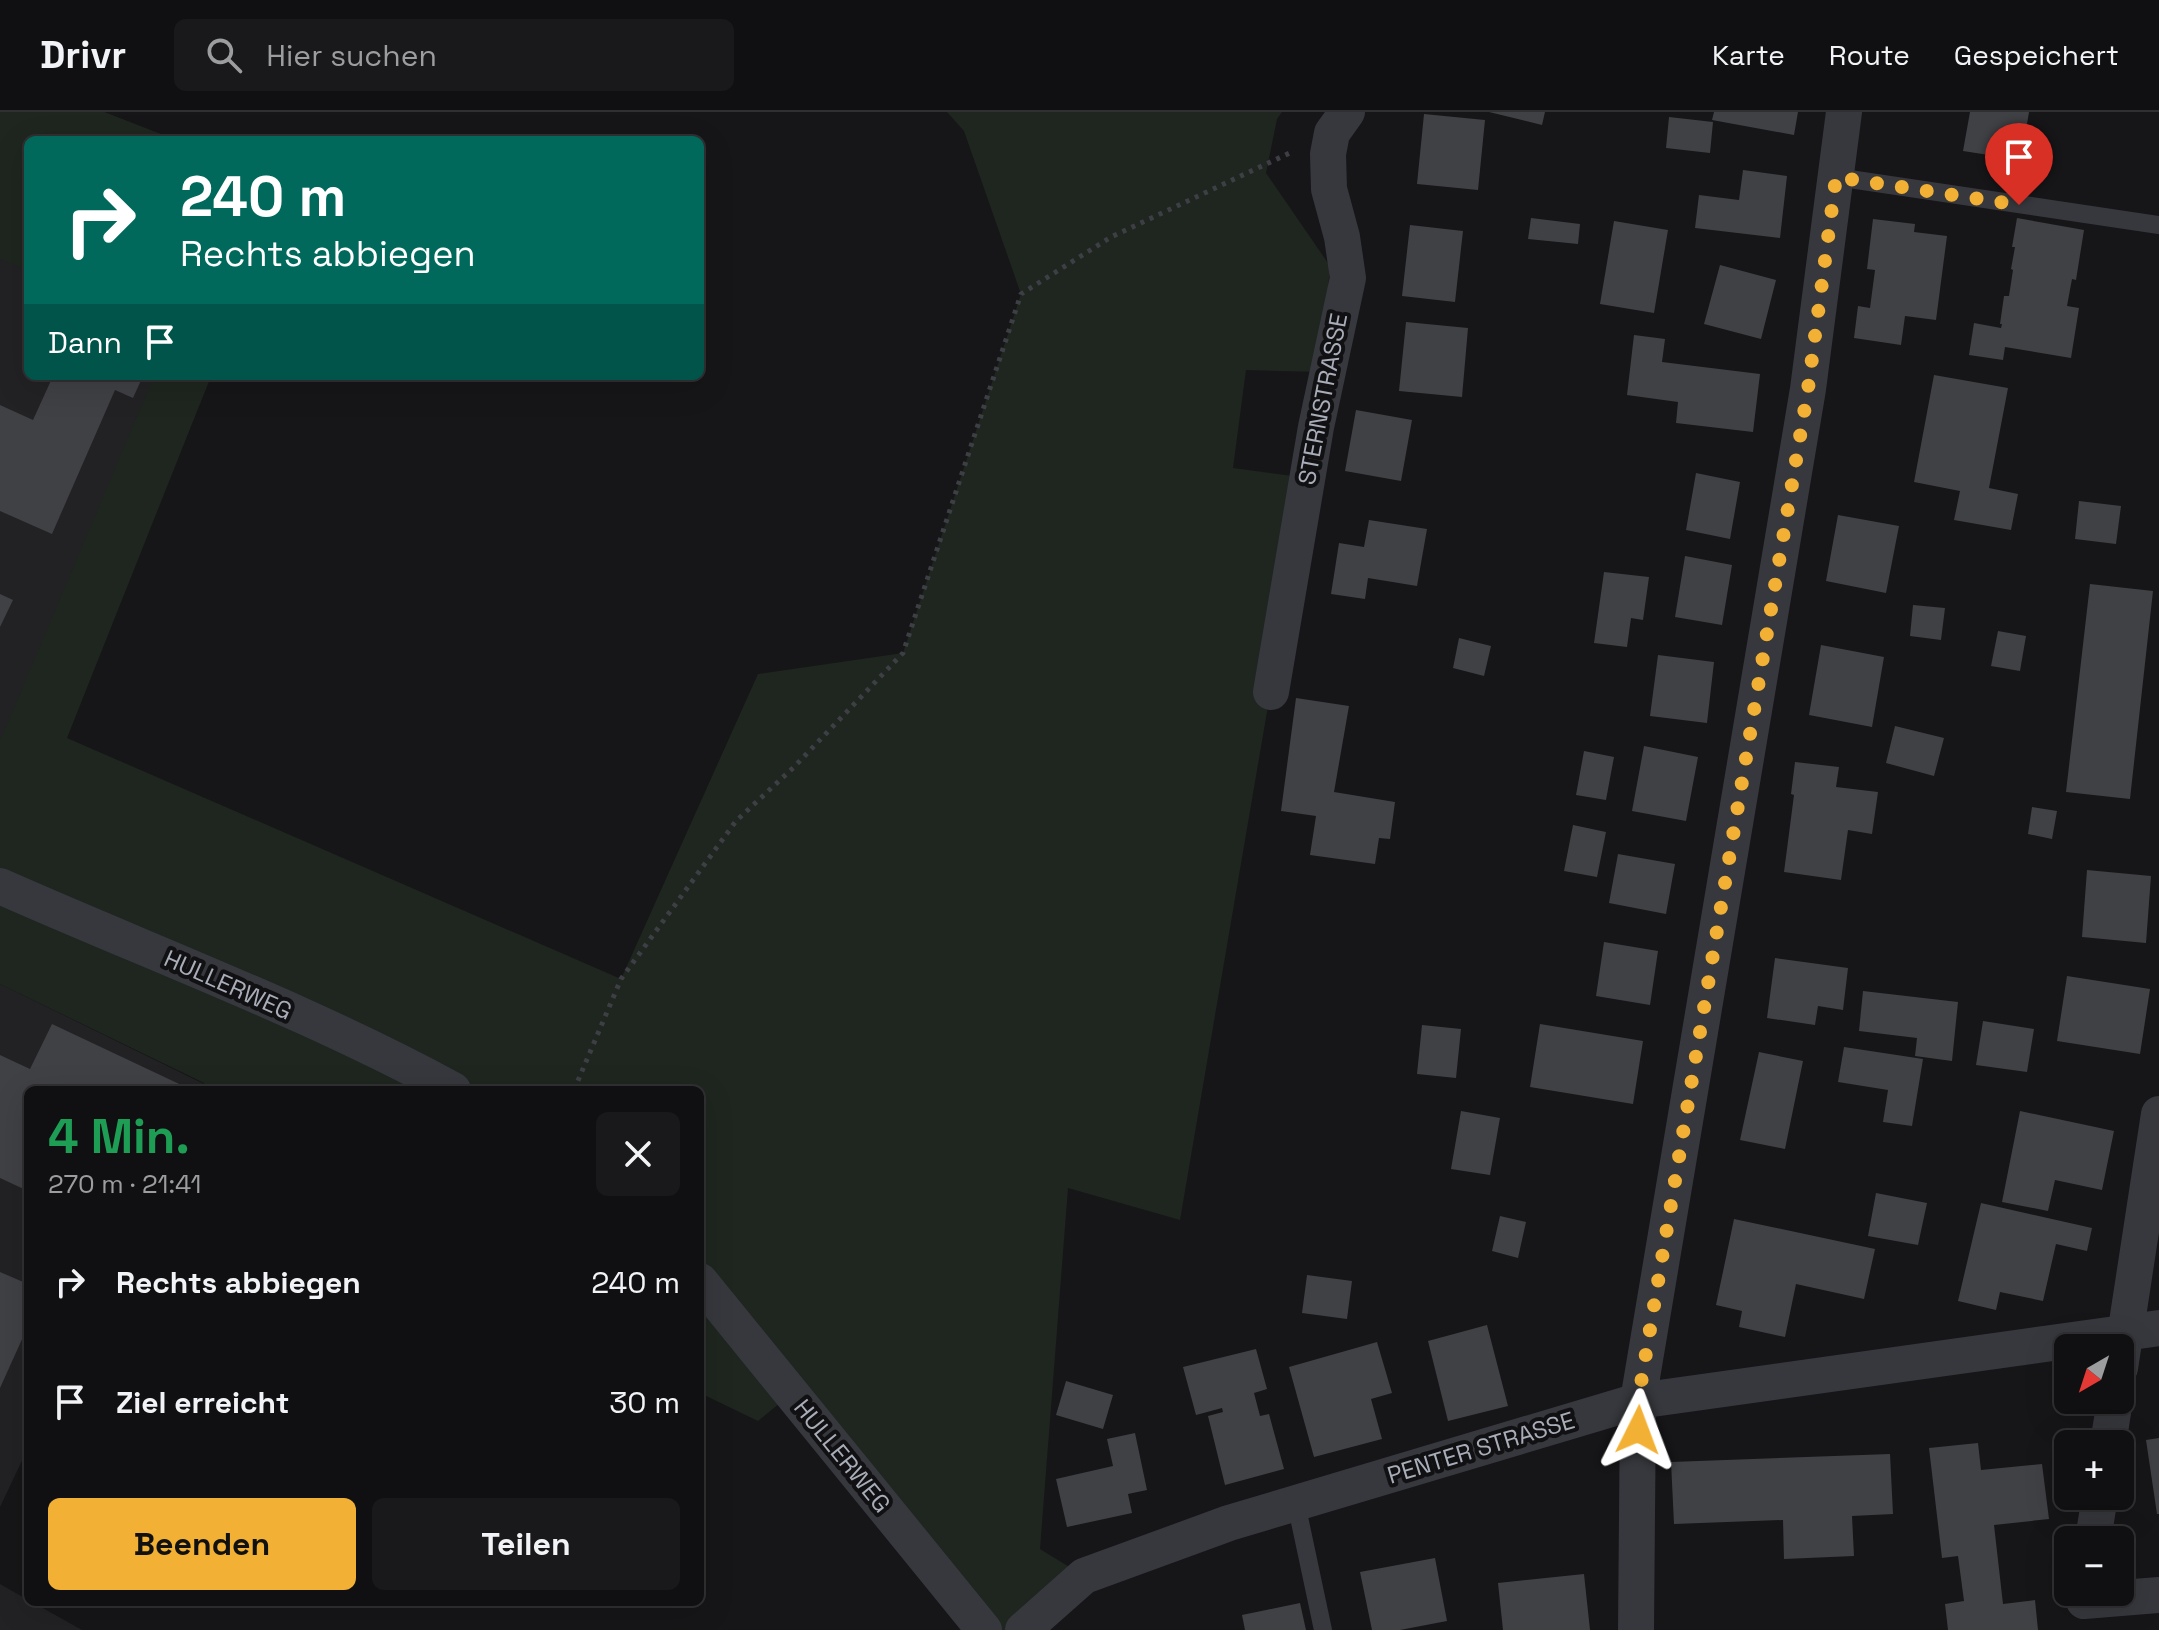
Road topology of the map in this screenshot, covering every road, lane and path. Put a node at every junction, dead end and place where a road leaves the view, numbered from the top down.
1 (1844, 112) edge
2 (1339, 122) edge
3 (1836, 177) junction
4 (2159, 225) edge
5 (1271, 692) dead end
6 (1, 890) edge
7 (446, 1086) edge
8 (576, 1086) edge
9 (2159, 1114) edge
10 (704, 1286) edge
11 (2135, 1343) edge
12 (1638, 1401) junction
13 (1296, 1503) junction
14 (2159, 1595) edge
15 (2083, 1608) edge
16 (984, 1630) edge
17 (1023, 1630) edge
18 (1323, 1630) edge
19 (1636, 1630) edge

1 - 3 street
2 - 5 street, STERNSTRASSE
2 - 8 path
3 - 4 lane
3 - 12 street
6 - 7 street, HULLERWEG
9 - 11 street
10 - 16 street, HULLERWEG
11 - 12 street, PENTER STRASSE
12 - 13 street, PENTER STRASSE
12 - 19 street
13 - 17 street, PENTER STRASSE
13 - 18 lane
14 - 15 street

